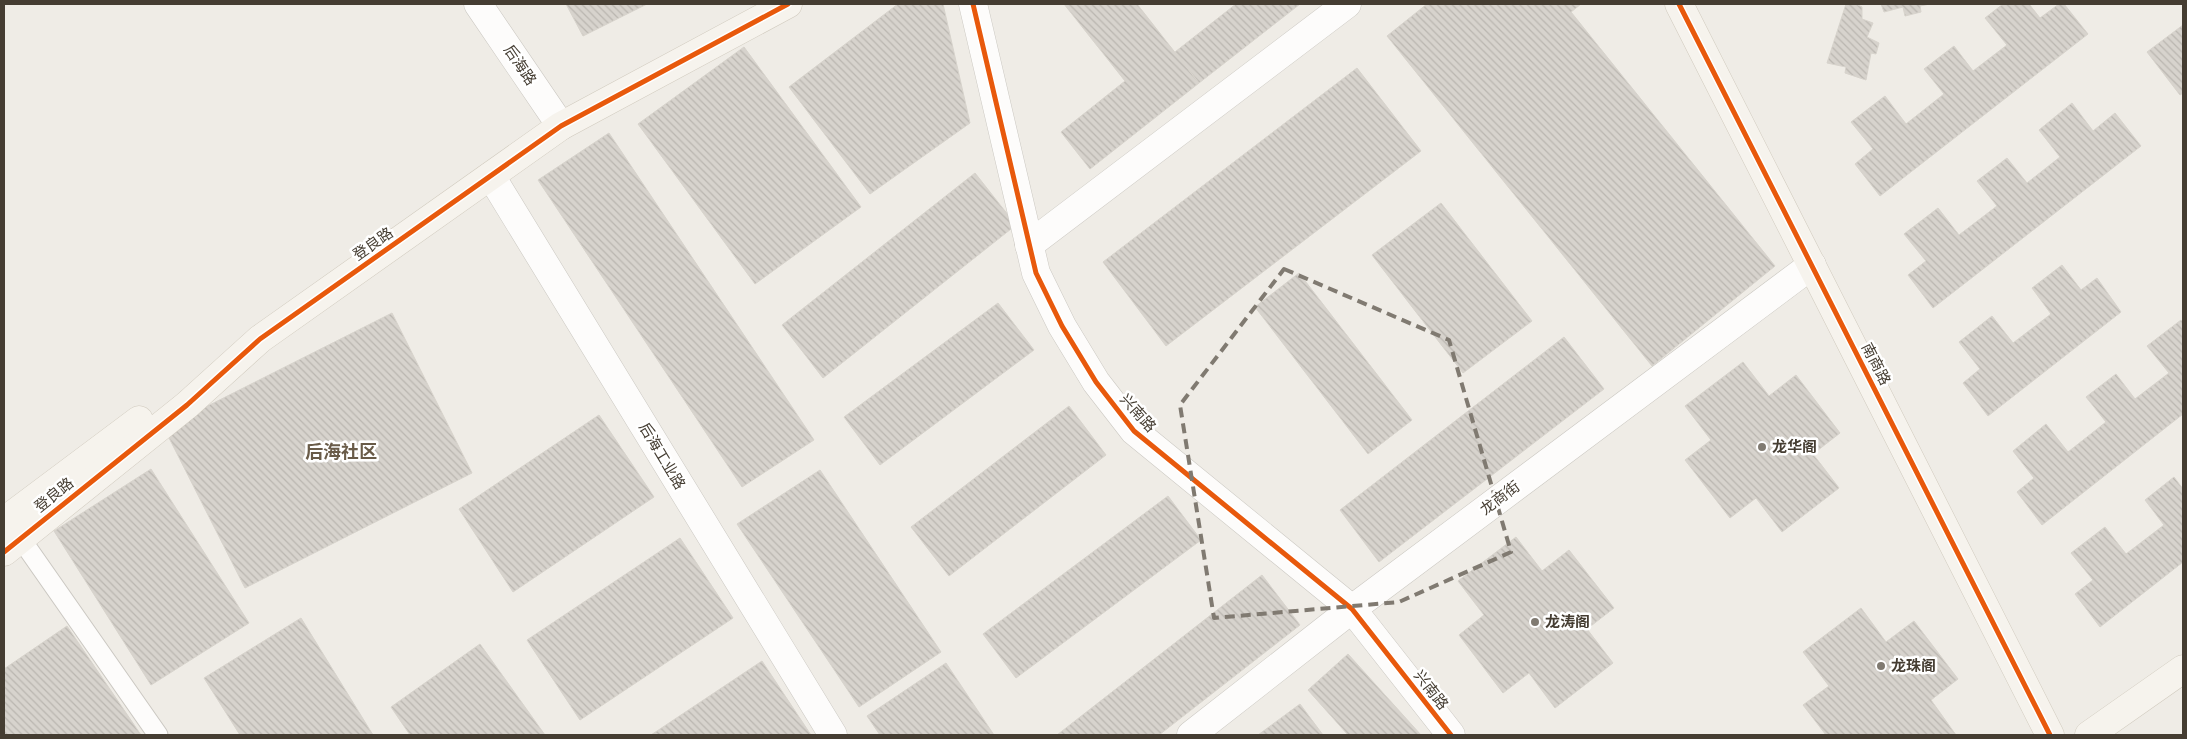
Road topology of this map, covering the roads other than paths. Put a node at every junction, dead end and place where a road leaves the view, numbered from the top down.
1 (478, 4) edge
2 (788, 4) edge
3 (973, 4) edge
4 (1347, 4) edge
5 (1680, 4) edge
6 (561, 126) junction
7 (491, 176) junction
8 (1029, 245) junction
9 (1812, 265) junction
10 (8, 529) edge
11 (1352, 609) junction
12 (2183, 669) edge
13 (158, 735) edge
14 (833, 735) edge
15 (1190, 735) edge
16 (1450, 735) edge
17 (2050, 735) edge
18 (2089, 735) edge

1 - 6 street, 后海路
2 - 6 street, 登良路
3 - 8 street, 兴南路
4 - 8 street
5 - 9 street, 南商路
6 - 7 street, 登良路
7 - 10 street, 登良路
7 - 14 street, 后海工业路
8 - 11 street, 兴南路
9 - 11 street, 龙商街
9 - 17 street, 南商路
10 - 13 lane
11 - 15 street, 龙商街
11 - 16 street, 兴南路
12 - 18 street

